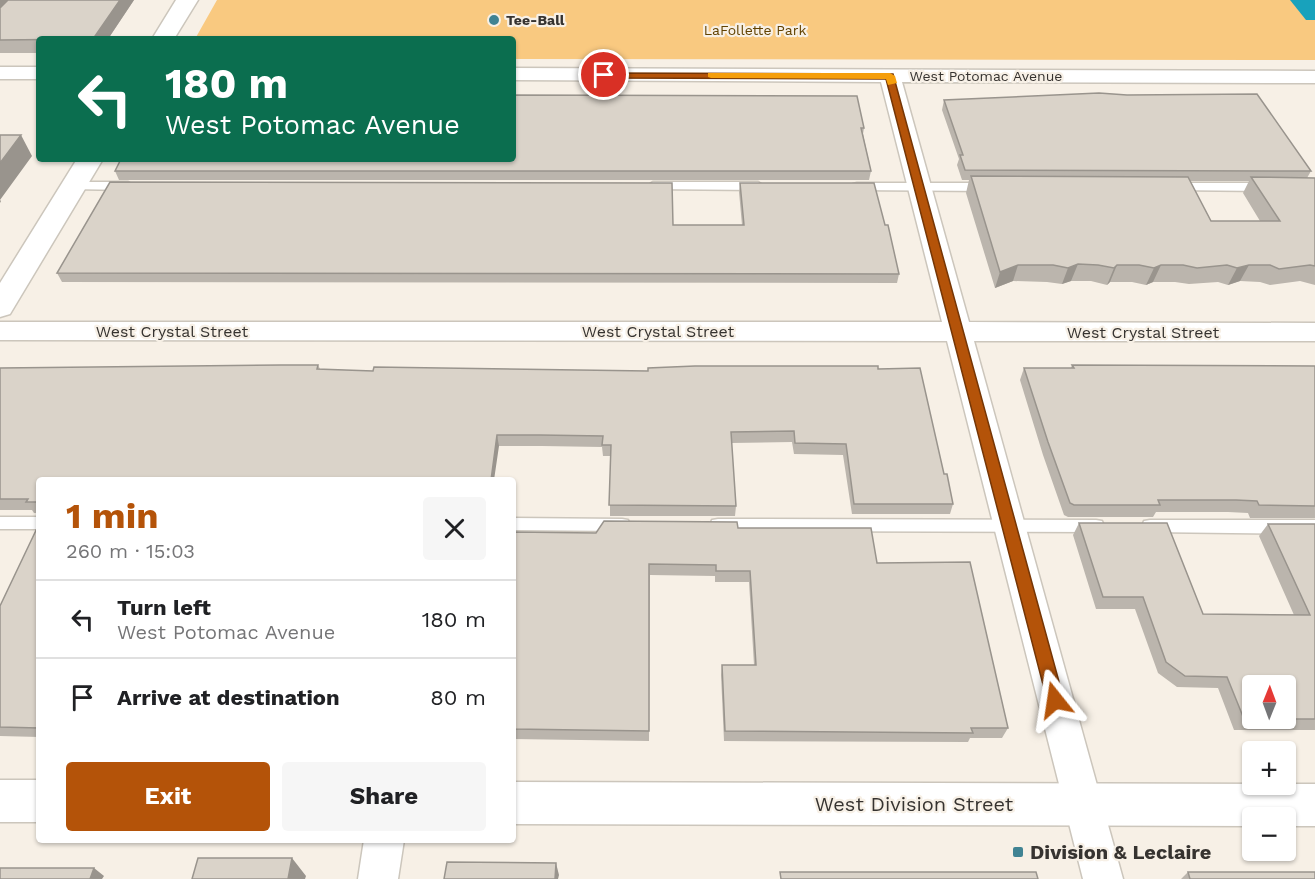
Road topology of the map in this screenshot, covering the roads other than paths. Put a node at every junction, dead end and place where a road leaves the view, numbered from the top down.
1 (187, 0) edge
2 (165, 36) edge
3 (0, 73) edge
4 (36, 73) edge
5 (516, 74) edge
6 (890, 76) junction
7 (1315, 77) edge
8 (88, 162) edge
9 (74, 186) junction
10 (143, 186) edge
11 (643, 186) edge
12 (773, 186) edge
13 (919, 186) junction
14 (845, 187) edge
15 (1001, 187) edge
16 (1164, 187) edge
17 (1280, 187) edge
18 (0, 307) edge
19 (0, 331) edge
20 (958, 332) junction
21 (1315, 332) edge
22 (0, 523) edge
23 (36, 523) edge
24 (516, 524) edge
25 (642, 525) edge
26 (701, 525) edge
27 (1009, 526) junction
28 (1116, 526) edge
29 (1139, 526) edge
30 (1315, 527) edge
31 (0, 801) edge
32 (36, 801) edge
33 (516, 802) edge
34 (1083, 804) junction
35 (1315, 805) edge
36 (384, 843) edge
37 (378, 879) edge
38 (1103, 879) edge

1 - 2 main road
3 - 4 street
5 - 6 street, West Potomac Avenue
6 - 7 street, West Potomac Avenue
6 - 13 street
8 - 9 main road
9 - 10 lane
9 - 18 main road
11 - 12 lane
13 - 14 lane
13 - 15 lane
13 - 20 street
16 - 17 lane
19 - 20 street, West Crystal Street
20 - 21 street, West Crystal Street
20 - 27 street
22 - 23 lane
24 - 25 lane
26 - 27 lane
27 - 28 lane
27 - 34 street
29 - 30 lane
31 - 32 main road
33 - 34 main road, West Division Street
34 - 35 main road, West Division Street
34 - 38 street
36 - 37 street

